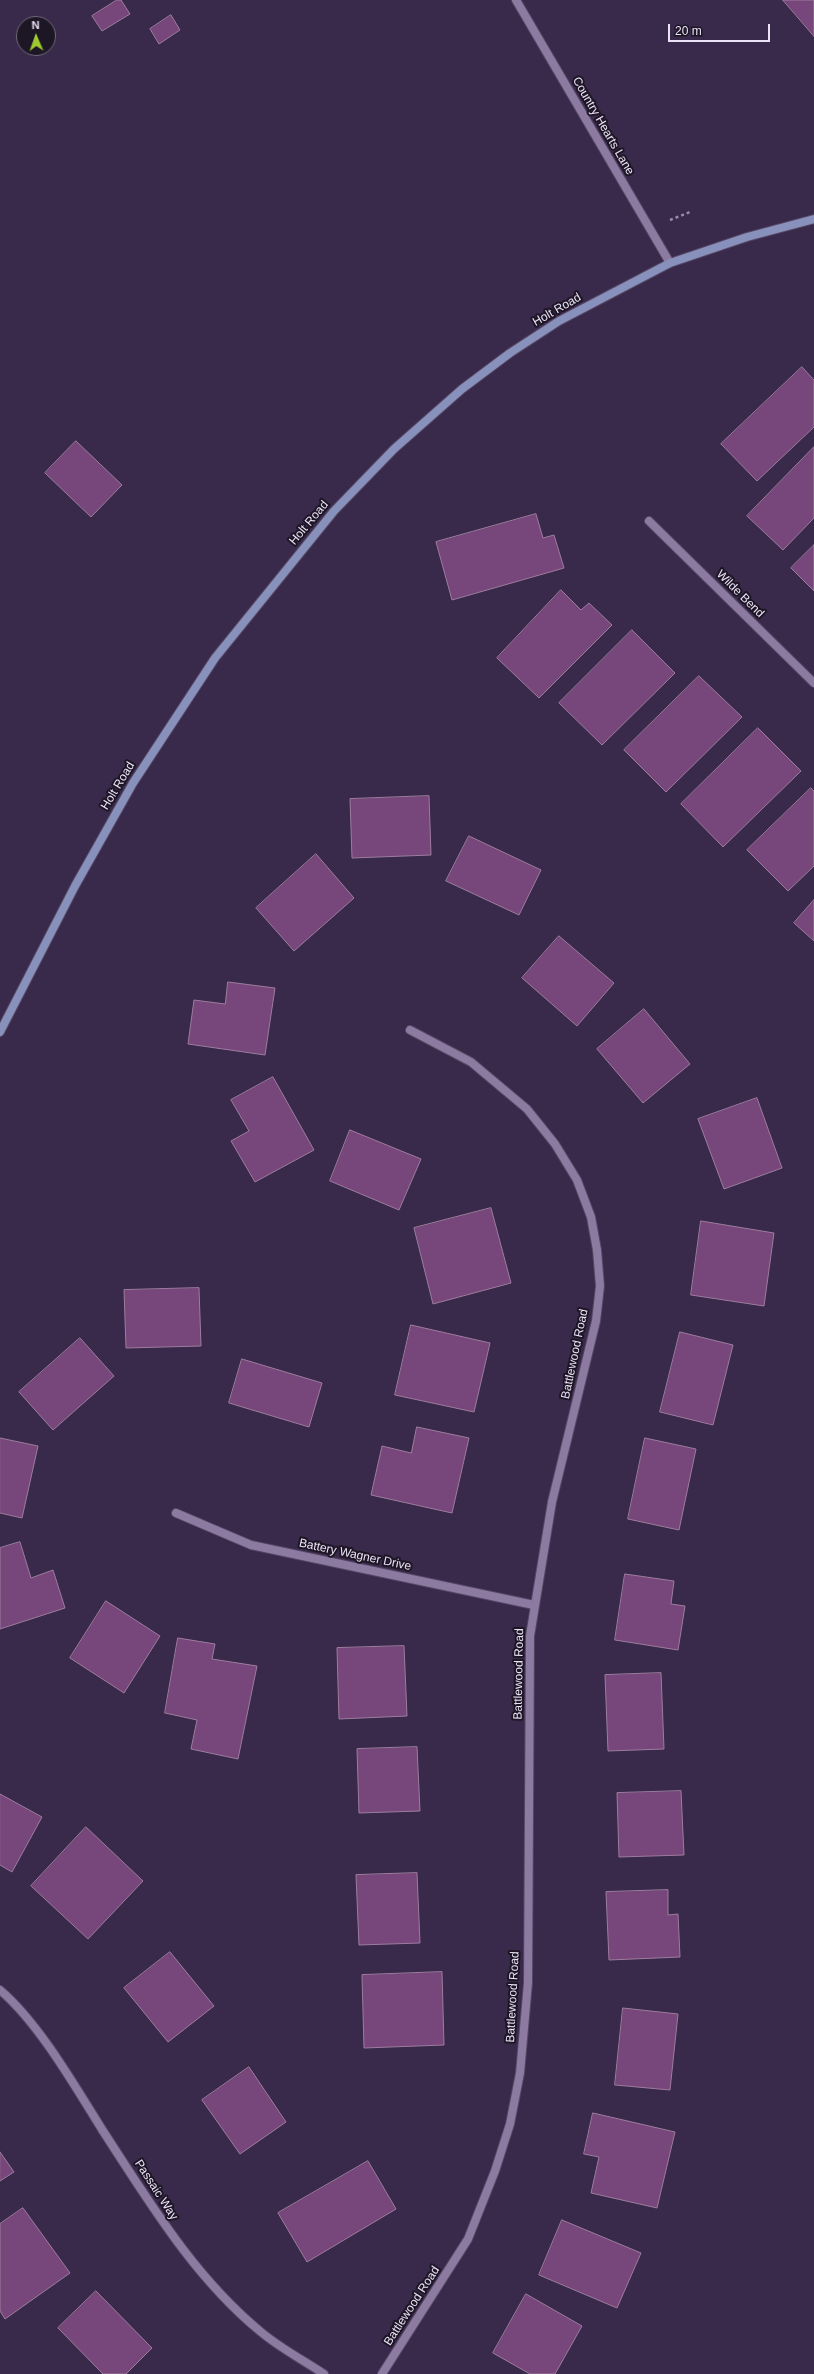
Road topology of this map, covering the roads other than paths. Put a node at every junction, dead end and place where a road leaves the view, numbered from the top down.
1 (516, 0) edge
2 (814, 219) edge
3 (670, 263) junction
4 (649, 521) dead end
5 (814, 683) edge
6 (410, 1030) dead end
7 (0, 1032) edge
8 (176, 1513) dead end
9 (534, 1605) junction
10 (0, 1990) edge
11 (324, 2374) edge
12 (382, 2374) edge

1 - 3 street, Country Hearts Lane
2 - 3 street, Holt Road
3 - 7 street, Holt Road
4 - 5 street, Wilde Bend
6 - 9 street, Battlewood Road
8 - 9 street, Battery Wagner Drive
9 - 12 street, Battlewood Road
10 - 11 street, Passaic Way

